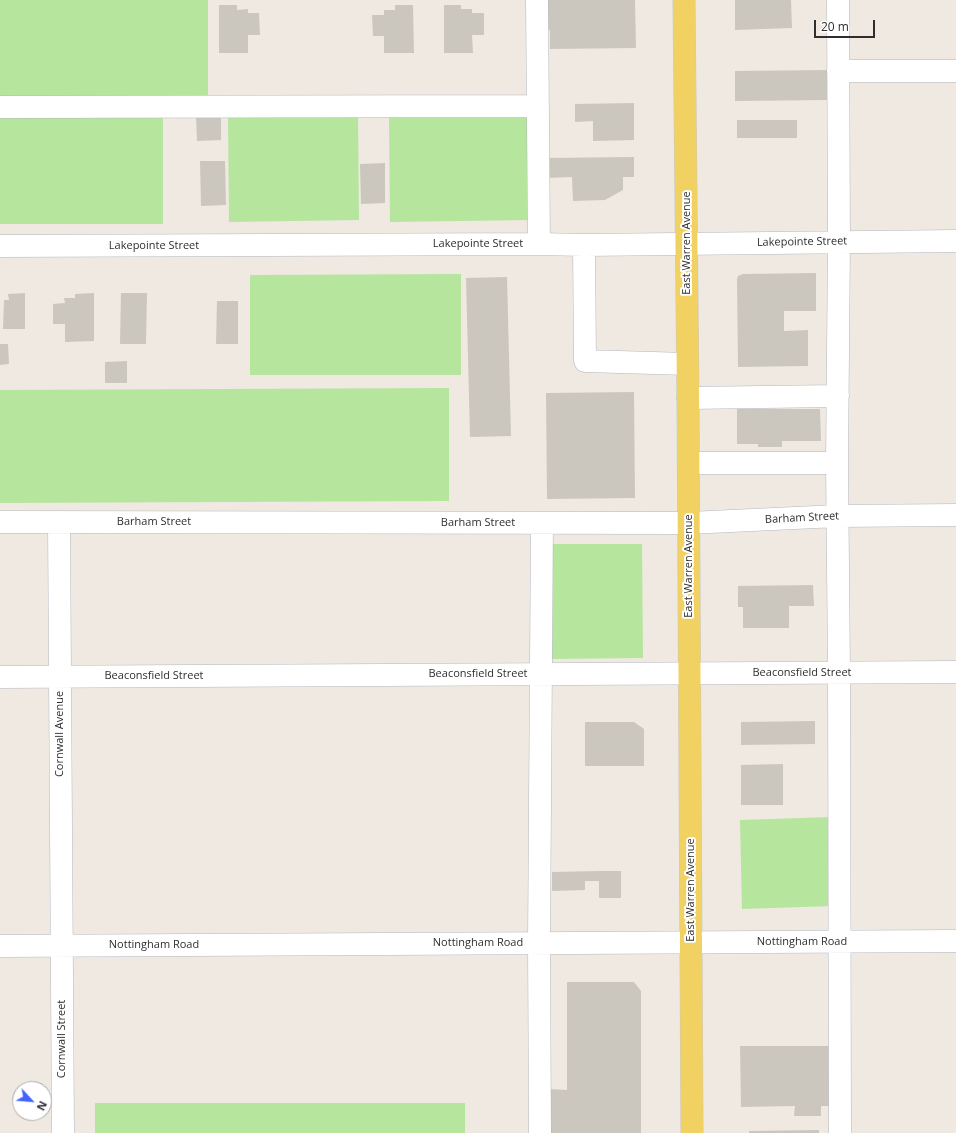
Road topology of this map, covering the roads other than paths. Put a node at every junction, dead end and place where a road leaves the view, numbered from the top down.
1 (537, 0) edge
2 (684, 0) edge
3 (838, 0) edge
4 (956, 70) edge
5 (838, 71) junction
6 (538, 106) junction
7 (0, 107) edge
8 (839, 242) junction
9 (956, 242) edge
10 (687, 243) junction
11 (539, 244) junction
12 (584, 245) junction
13 (0, 246) edge
14 (687, 364) junction
15 (838, 396) junction
16 (688, 398) junction
17 (689, 463) junction
18 (837, 463) junction
19 (956, 515) edge
20 (838, 516) junction
21 (0, 522) edge
22 (59, 522) junction
23 (542, 523) junction
24 (689, 523) junction
25 (839, 672) junction
26 (956, 672) edge
27 (689, 673) junction
28 (540, 674) junction
29 (60, 676) junction
30 (0, 677) edge
31 (839, 941) junction
32 (956, 941) edge
33 (691, 942) junction
34 (539, 943) junction
35 (0, 946) edge
36 (62, 946) junction
37 (63, 1133) edge
38 (540, 1133) edge
39 (692, 1133) edge
40 (840, 1133) edge

1 - 6 street
2 - 10 main road, East Warren Avenue
3 - 5 street
4 - 5 street
5 - 8 street
6 - 7 street
6 - 11 street
8 - 9 street, Lakepointe Street
8 - 10 street, Lakepointe Street
8 - 15 street
10 - 12 street, Lakepointe Street
10 - 14 main road, East Warren Avenue
11 - 12 street, Lakepointe Street
11 - 13 street, Lakepointe Street
12 - 14 street
14 - 16 main road, East Warren Avenue
15 - 16 street
15 - 18 street
16 - 17 main road, East Warren Avenue
17 - 18 street
17 - 24 main road, East Warren Avenue
18 - 20 street
19 - 20 street, Barham Street
20 - 24 street, Barham Street
20 - 25 street
21 - 22 street, Barham Street
22 - 23 street, Barham Street
22 - 29 street, Cornwall Avenue
23 - 24 street, Barham Street
23 - 28 street
24 - 27 main road, East Warren Avenue
25 - 26 street, Beaconsfield Street
25 - 27 street, Beaconsfield Street
25 - 31 street
27 - 28 street, Beaconsfield Street
27 - 33 main road, East Warren Avenue
28 - 29 street, Beaconsfield Street
28 - 34 street
29 - 30 street, Beaconsfield Street
29 - 36 street, Cornwall Avenue
31 - 32 street, Nottingham Road
31 - 33 street, Nottingham Road
31 - 40 street
33 - 34 street, Nottingham Road
33 - 39 main road, East Warren Avenue
34 - 36 street, Nottingham Road
34 - 38 street
35 - 36 street, Nottingham Road
36 - 37 street, Cornwall Street

